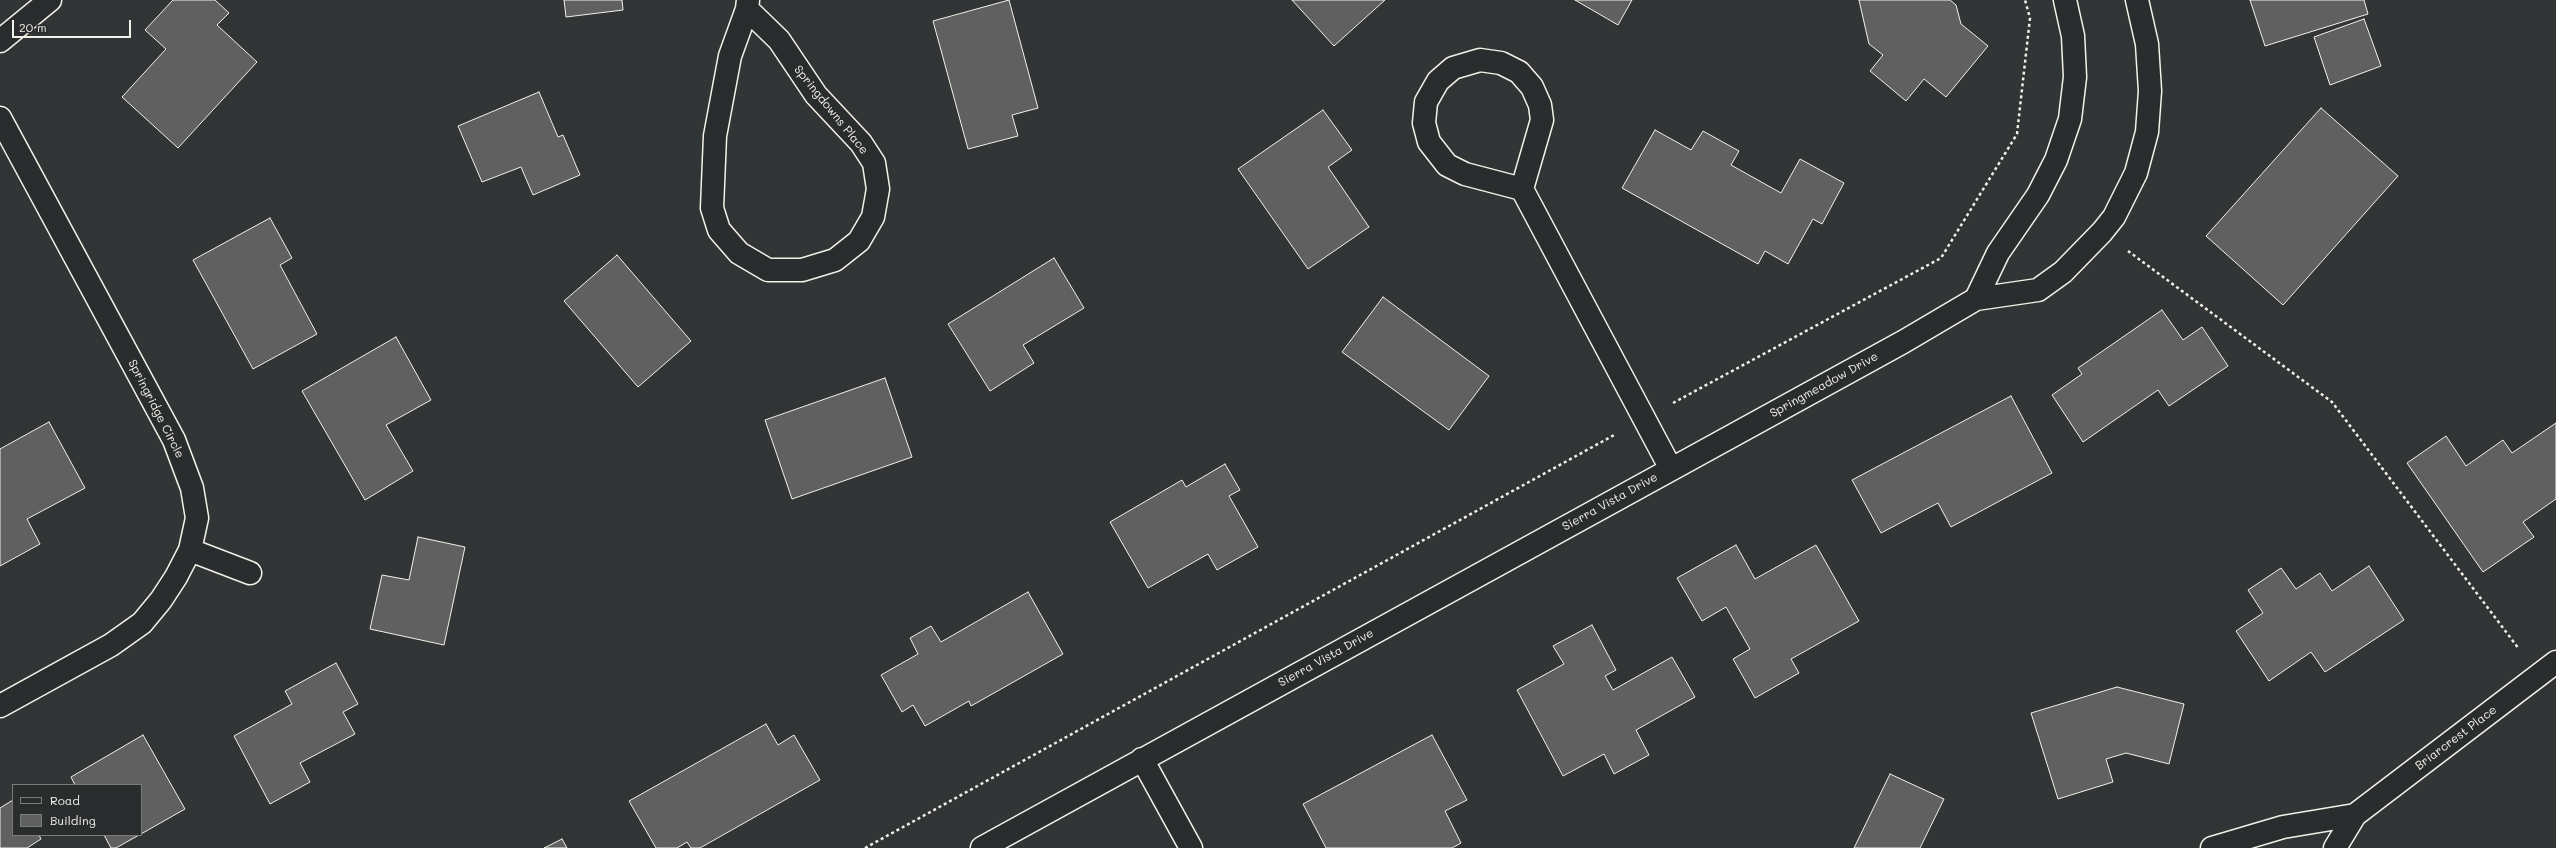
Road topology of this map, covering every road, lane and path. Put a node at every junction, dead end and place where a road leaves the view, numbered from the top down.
1 (50, 0) edge
2 (2025, 0) edge
3 (2064, 0) edge
4 (2137, 0) edge
5 (748, 4) edge
6 (0, 41) edge
7 (0, 118) edge
8 (1522, 189) junction
9 (2102, 232) junction
10 (1976, 298) junction
11 (1644, 418) junction
12 (1671, 469) junction
13 (190, 550) junction
14 (250, 573) dead end
15 (2556, 662) edge
16 (2538, 675) junction
17 (0, 706) edge
18 (1142, 759) junction
19 (2355, 815) junction
20 (865, 848) edge
21 (982, 848) edge
22 (1191, 848) edge
23 (2212, 848) edge
24 (2335, 848) edge

1 - 6 street
2 - 11 path
3 - 10 street
4 - 9 street, Springmeadow Drive
5 - 5 street, Springdowns Place
7 - 13 street, Springridge Circle
8 - 8 street
8 - 11 street
9 - 10 street, Springmeadow Drive
9 - 16 path
10 - 12 street, Springmeadow Drive
11 - 12 street
11 - 20 path
12 - 18 street, Sierra Vista Drive
13 - 14 street
13 - 17 street, Springridge Circle
15 - 16 street, Briarcrest Place
16 - 19 street, Briarcrest Place
18 - 21 street, Sierra Vista Drive
18 - 22 street
19 - 23 street, Briarcrest Place
19 - 24 street, Briarcrest Place

